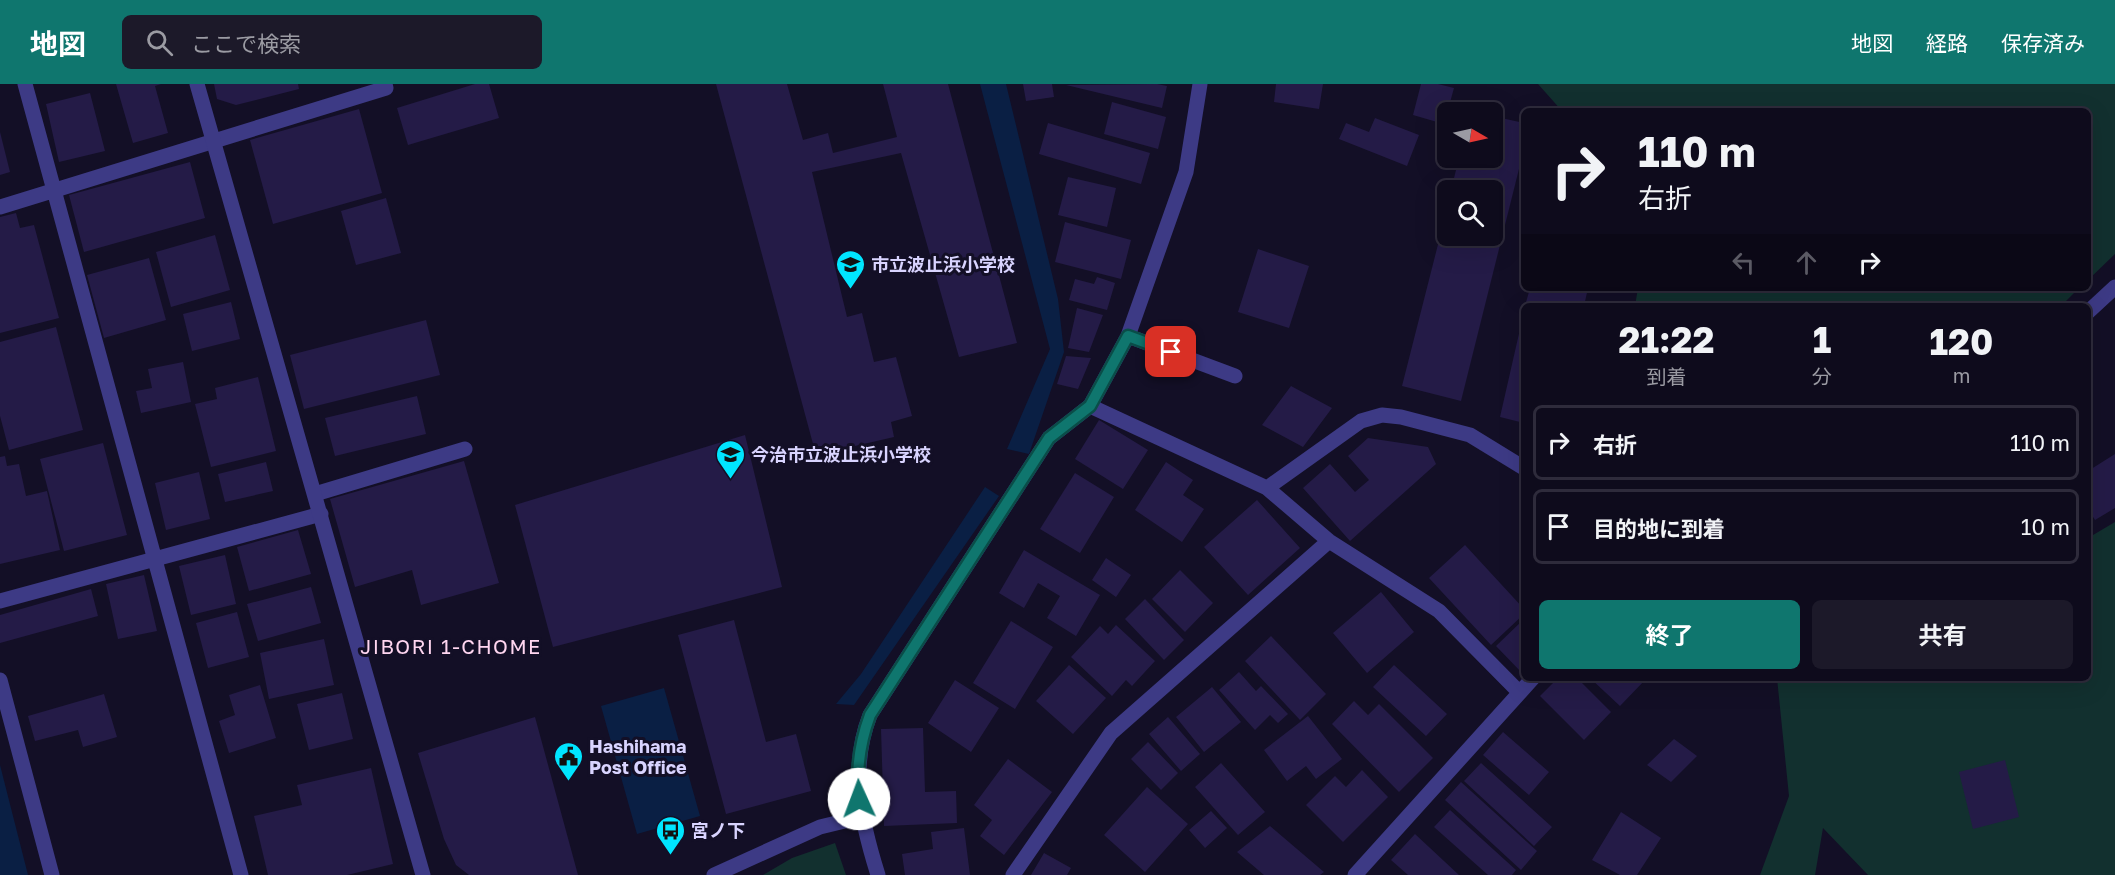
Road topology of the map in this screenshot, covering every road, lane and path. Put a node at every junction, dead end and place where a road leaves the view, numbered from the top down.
1 (25, 84) edge
2 (197, 84) edge
3 (1200, 84) edge
4 (390, 85) edge
5 (213, 142) junction
6 (52, 191) junction
7 (0, 207) edge
8 (2115, 286) edge
9 (2091, 309) edge
10 (1128, 336) junction
11 (1235, 376) dead end
12 (1090, 406) junction
13 (465, 449) dead end
14 (1521, 466) edge
15 (1267, 488) junction
16 (315, 494) junction
17 (321, 514) junction
18 (1329, 542) junction
19 (156, 560) junction
20 (0, 601) edge
21 (0, 680) edge
22 (1530, 681) edge
23 (1519, 692) junction
24 (861, 817) junction
25 (52, 875) edge
26 (241, 875) edge
27 (423, 875) edge
28 (714, 875) edge
29 (878, 875) edge
30 (1013, 875) edge
31 (1355, 875) edge

1 - 6 street
2 - 5 street
3 - 10 street
4 - 5 street
5 - 6 street
5 - 16 street
6 - 7 street
6 - 19 street
8 - 9 street
10 - 11 street
10 - 12 street
12 - 15 street
12 - 24 street
13 - 16 street
14 - 15 street
15 - 18 street
16 - 17 street
17 - 19 street
17 - 27 street
18 - 23 street
18 - 30 street
19 - 20 street
19 - 26 street
21 - 25 street
22 - 23 street
23 - 31 street
24 - 28 street
24 - 29 street

